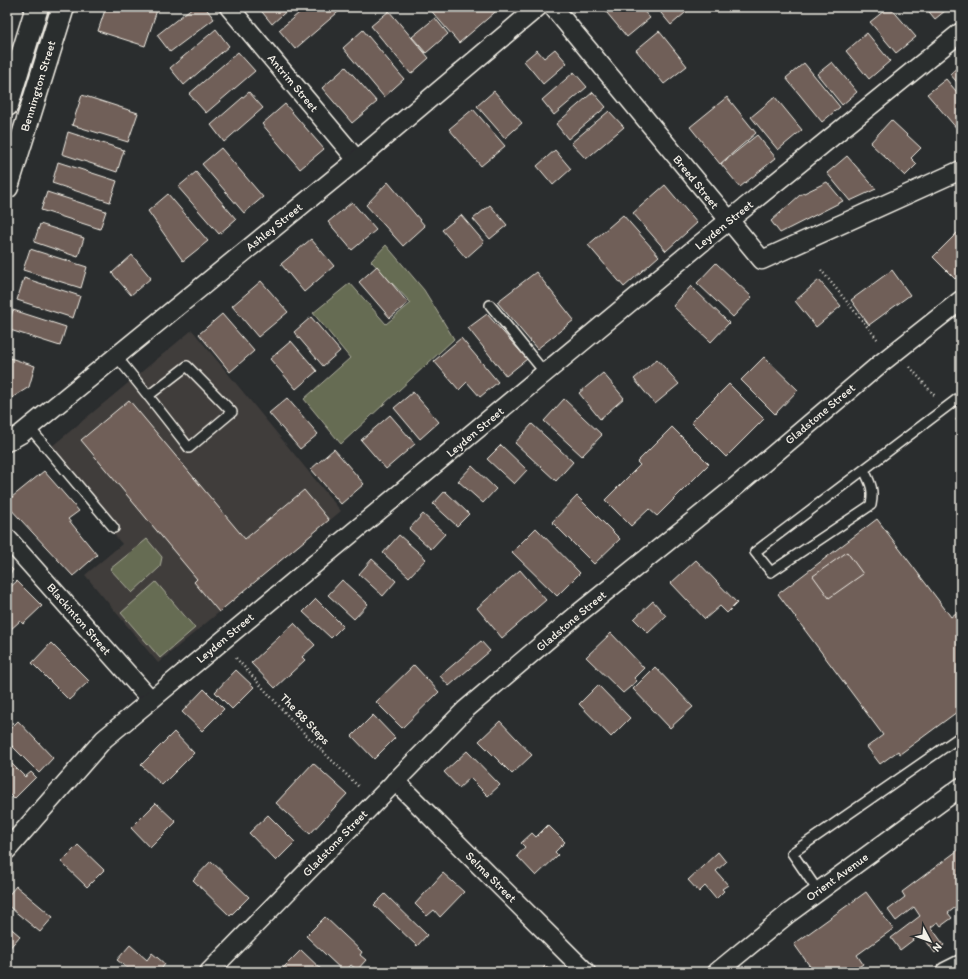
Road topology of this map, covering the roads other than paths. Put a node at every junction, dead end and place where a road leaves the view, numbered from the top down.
1 (37, 7) edge
2 (63, 7) edge
3 (229, 7) edge
4 (538, 7) edge
5 (553, 7) edge
6 (961, 32) edge
7 (27, 41) junction
8 (50, 48) junction
9 (7, 105) edge
10 (357, 160) junction
11 (961, 170) edge
12 (7, 187) edge
13 (728, 221) junction
14 (961, 300) edge
15 (490, 305) dead end
16 (116, 356) junction
17 (545, 373) junction
18 (148, 396) junction
19 (961, 396) edge
20 (29, 427) junction
21 (7, 442) edge
22 (864, 470) junction
23 (114, 528) dead end
24 (7, 538) edge
25 (150, 700) junction
26 (961, 736) edge
27 (395, 781) junction
28 (961, 787) edge
29 (7, 850) edge
30 (818, 891) junction
31 (961, 964) edge
32 (209, 972) edge
33 (586, 972) edge
34 (717, 972) edge
35 (945, 972) edge

1 - 7 main road, Bennington Street
2 - 8 main road, Bennington Street
3 - 10 street, Antrim Street
4 - 10 street, Ashley Street
5 - 13 street, Breed Street
6 - 13 street, Leyden Street
7 - 8 main road
7 - 9 main road, Bennington Street
8 - 12 main road, Bennington Street
10 - 16 street, Ashley Street
11 - 13 street, Breed Street
13 - 17 street, Leyden Street
14 - 27 street, Gladstone Street
15 - 17 lane
16 - 18 lane
16 - 20 street, Ashley Street
17 - 25 street, Leyden Street
18 - 18 lane
19 - 22 lane
20 - 21 street, Ashley Street
20 - 23 lane
22 - 22 lane
24 - 25 street, Blackinton Street
25 - 29 street, Leyden Street
26 - 30 lane
27 - 32 street, Gladstone Street
27 - 33 street, Selma Street
28 - 30 street, Orient Avenue
30 - 34 street, Orient Avenue
31 - 35 street

